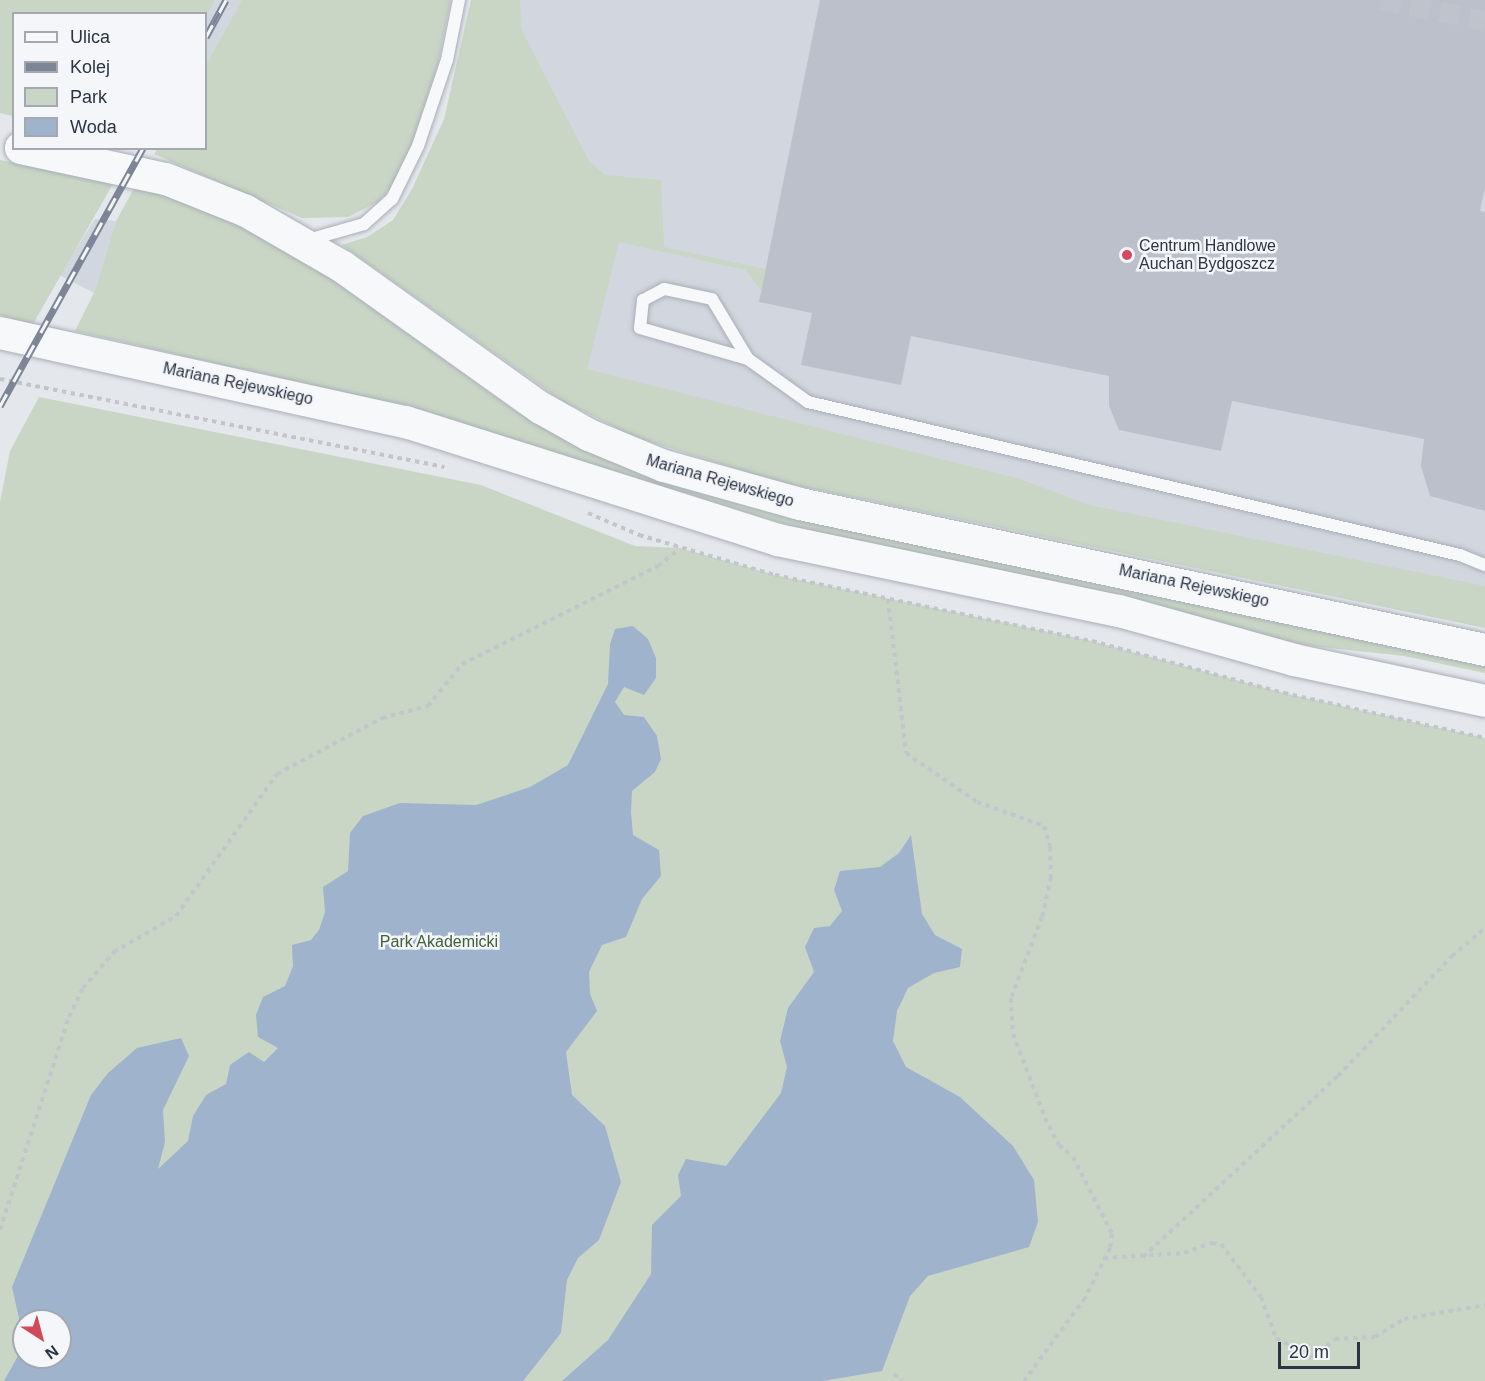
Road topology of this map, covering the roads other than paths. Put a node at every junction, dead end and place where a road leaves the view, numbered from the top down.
1 (459, 0) edge
2 (30, 150) edge
3 (300, 240) junction
4 (0, 333) edge
5 (748, 359) junction
6 (1485, 565) edge
7 (1453, 640) junction
8 (1485, 641) edge
9 (1485, 650) edge
10 (1485, 701) edge

1 - 3 lane
2 - 3 street, Mariana Rejewskiego
3 - 7 street, Mariana Rejewskiego
4 - 10 street, Mariana Rejewskiego
5 - 5 lane
5 - 6 lane
7 - 8 lane
7 - 9 street, Mariana Rejewskiego

